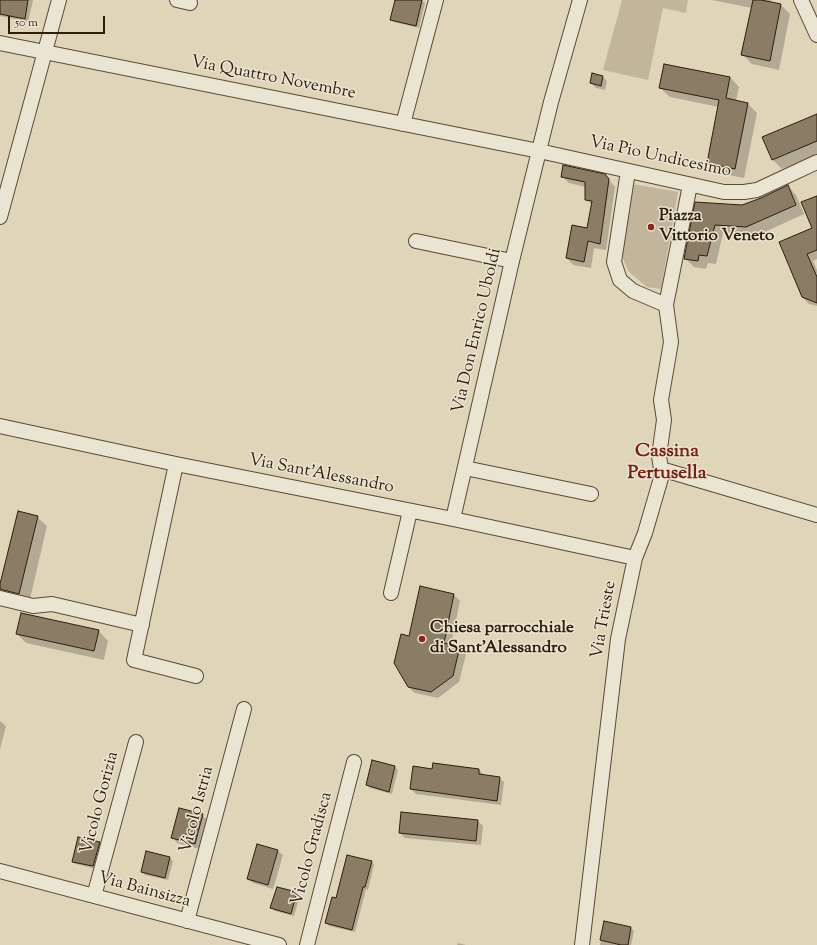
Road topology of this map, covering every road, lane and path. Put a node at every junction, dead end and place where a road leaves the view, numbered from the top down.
1 (59, 0) edge
2 (436, 0) edge
3 (580, 0) edge
4 (801, 0) edge
5 (817, 35) edge
6 (0, 43) edge
7 (45, 53) junction
8 (403, 124) junction
9 (539, 151) junction
10 (817, 162) edge
11 (628, 171) junction
12 (690, 185) junction
13 (0, 217) edge
14 (416, 241) dead end
15 (512, 261) junction
16 (666, 305) junction
17 (0, 426) edge
18 (176, 464) junction
19 (465, 468) junction
20 (661, 469) junction
21 (591, 494) dead end
22 (410, 511) junction
23 (817, 515) edge
24 (453, 519) junction
25 (635, 558) junction
26 (391, 593) dead end
27 (0, 598) edge
28 (142, 625) junction
29 (196, 676) dead end
30 (244, 709) dead end
31 (136, 742) dead end
32 (354, 762) dead end
33 (0, 871) edge
34 (94, 896) junction
35 (187, 921) junction
36 (279, 945) edge
37 (307, 945) edge
38 (582, 945) edge

1 - 7 street
2 - 8 street
3 - 9 street, Via Don Enrico Uboldi
4 - 5 street
6 - 7 street, Via Quattro Novembre
7 - 8 street, Via Quattro Novembre
7 - 13 street
8 - 9 street, Via Quattro Novembre
9 - 11 street, Via Pio Undicesimo
9 - 15 street, Via Don Enrico Uboldi
10 - 12 street, Via Pio Undicesimo
11 - 12 street, Via Pio Undicesimo
11 - 16 street
12 - 16 street
14 - 15 street
15 - 19 street, Via Don Enrico Uboldi
16 - 20 street, Via Trieste
17 - 18 street, Via Sant'Alessandro
18 - 22 street, Via Sant'Alessandro
18 - 28 street
19 - 21 street
19 - 24 street, Via Don Enrico Uboldi
20 - 23 street
20 - 25 street, Via Trieste
22 - 24 street, Via Sant'Alessandro
22 - 26 street
24 - 25 street, Via Sant'Alessandro
25 - 38 street, Via Trieste
27 - 28 street
28 - 29 street
30 - 35 street, Vicolo Istria
31 - 34 street, Vicolo Gorizia
32 - 37 street, Vicolo Gradisca
33 - 34 street, Via Bainsizza
34 - 35 street, Via Bainsizza
35 - 36 street, Via Bainsizza

